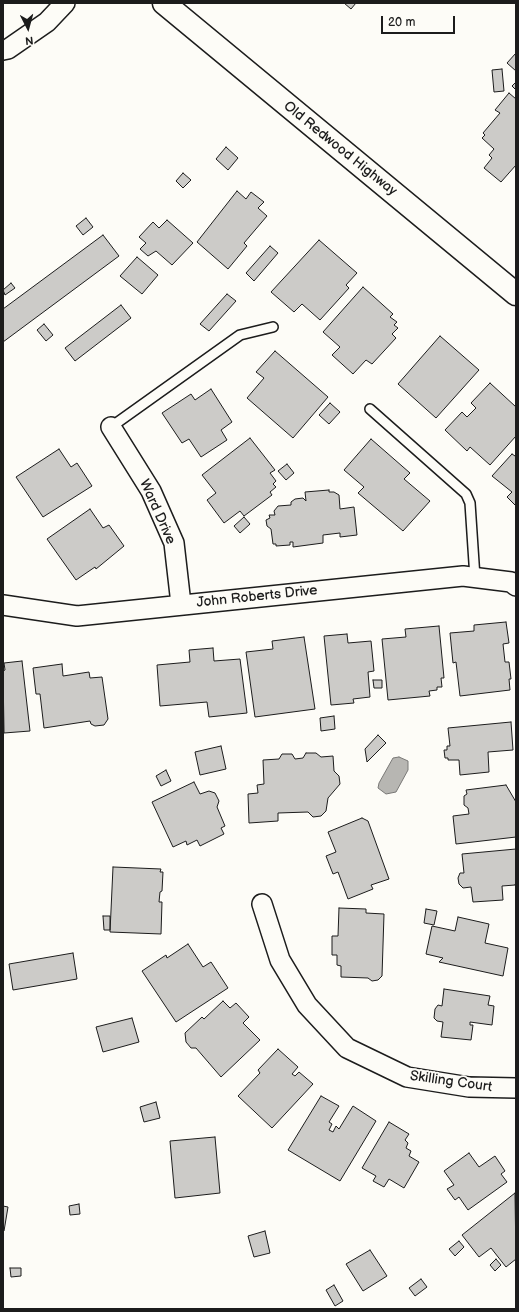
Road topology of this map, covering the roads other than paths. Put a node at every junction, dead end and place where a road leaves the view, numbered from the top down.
1 (65, 3) edge
2 (164, 3) edge
3 (3, 50) edge
4 (516, 294) edge
5 (273, 327) dead end
6 (370, 409) dead end
7 (111, 427) joint
8 (475, 578) junction
9 (514, 584) edge
10 (181, 604) junction
11 (3, 605) edge
12 (262, 904) dead end
13 (516, 1088) edge

1 - 3 street
2 - 4 main road, Old Redwood Highway
5 - 7 lane
6 - 8 lane
7 - 10 street, Ward Drive
8 - 9 street, John Roberts Drive
8 - 10 street, John Roberts Drive
10 - 11 street, John Roberts Drive
12 - 13 street, Skilling Court

